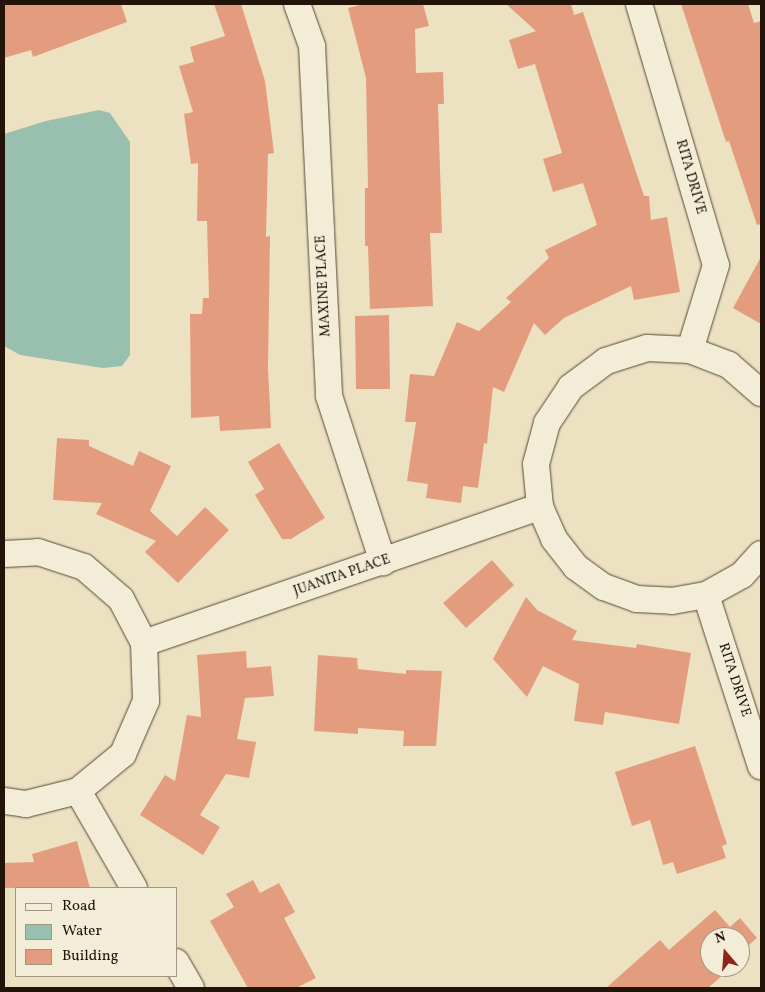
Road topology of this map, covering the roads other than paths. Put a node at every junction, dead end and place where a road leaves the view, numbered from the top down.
1 (297, 4) edge
2 (639, 4) edge
3 (690, 350) junction
4 (761, 393) edge
5 (540, 508) junction
6 (4, 554) edge
7 (761, 554) edge
8 (383, 562) junction
9 (706, 595) junction
10 (144, 643) junction
11 (761, 766) edge
12 (78, 791) junction
13 (4, 800) edge
14 (133, 887) edge
15 (178, 965) edge
16 (191, 988) edge

1 - 8 street, MAXINE PLACE
2 - 3 street, RITA DRIVE
3 - 4 street
3 - 5 street
5 - 8 street, JUANITA PLACE
5 - 9 street
6 - 10 street
7 - 9 street
8 - 10 street, JUANITA PLACE
9 - 11 street, RITA DRIVE
10 - 12 street
12 - 13 street
12 - 14 street
15 - 16 street

